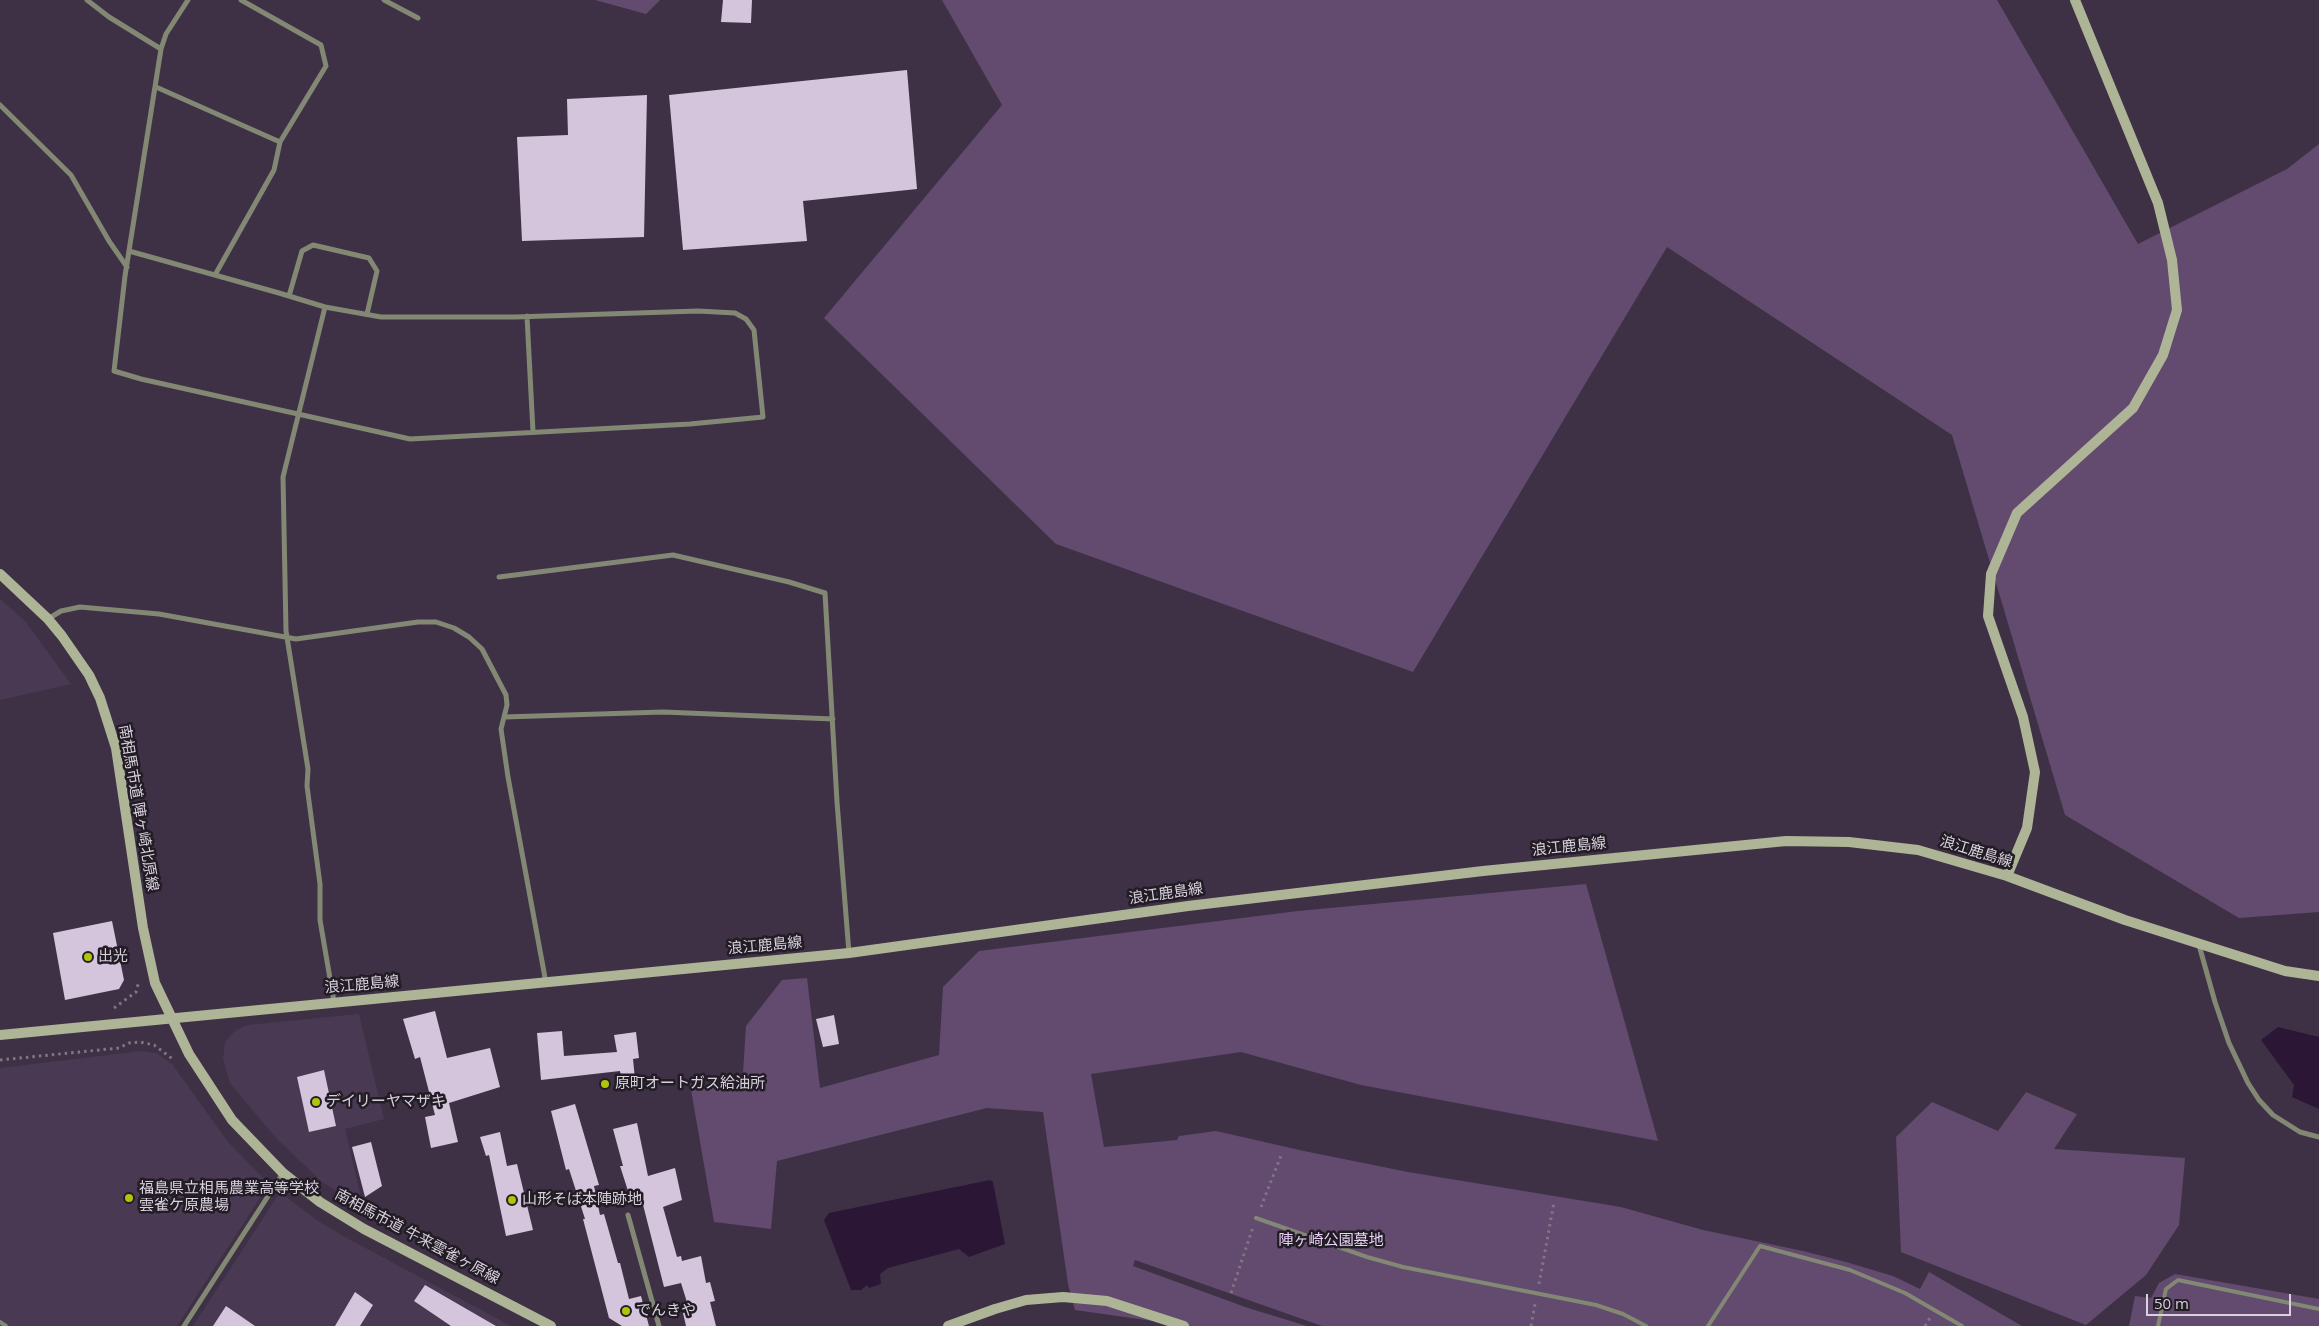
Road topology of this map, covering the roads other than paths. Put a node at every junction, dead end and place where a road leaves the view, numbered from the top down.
1 (87, 0) edge
2 (188, 0) edge
3 (241, 0) edge
4 (384, 0) edge
5 (2075, 0) edge
6 (418, 18) dead end
7 (161, 49) junction
8 (156, 87) junction
9 (0, 105) edge
10 (280, 142) junction
11 (130, 251) junction
12 (127, 266) junction
13 (215, 275) junction
14 (288, 296) junction
15 (325, 308) junction
16 (367, 314) junction
17 (527, 316) junction
18 (299, 414) junction
19 (534, 432) junction
20 (0, 574) edge
21 (499, 576) dead end
22 (48, 619) junction
23 (287, 638) junction
24 (504, 717) junction
25 (832, 719) junction
26 (2007, 876) junction
27 (2199, 944) junction
28 (849, 954) junction
29 (2319, 976) edge
30 (546, 982) junction
31 (334, 1002) junction
32 (171, 1020) junction
33 (0, 1035) edge
34 (2319, 1138) edge
35 (283, 1173) junction
36 (628, 1215) dead end
37 (1256, 1218) dead end
38 (2319, 1309) edge
39 (0, 1322) edge
40 (6, 1326) edge
41 (184, 1326) edge
42 (551, 1326) edge
43 (659, 1326) edge
44 (948, 1326) edge
45 (1184, 1326) edge
46 (1646, 1326) edge
47 (1708, 1326) edge
48 (1962, 1326) edge
49 (2158, 1326) edge

1 - 7 street
2 - 7 street
3 - 10 street
4 - 6 street
5 - 26 main road
7 - 8 street
8 - 10 street
8 - 11 street
9 - 12 street
10 - 13 street
11 - 12 street
11 - 13 street
12 - 18 street
13 - 14 street
14 - 15 street
14 - 16 street
15 - 16 street
15 - 18 street
16 - 17 street
17 - 19 street
17 - 19 street
18 - 19 street
18 - 23 street
20 - 22 main road, 南相馬市道 陣ヶ崎北原線
21 - 25 street
22 - 23 street
22 - 32 main road, 南相馬市道 陣ヶ崎北原線
23 - 24 street
23 - 31 street
24 - 25 street
24 - 30 street
25 - 28 street
26 - 27 main road, 浪江鹿島線
26 - 28 main road, 浪江鹿島線
27 - 29 main road, 浪江鹿島線
27 - 34 street
28 - 30 main road, 浪江鹿島線
30 - 31 main road, 浪江鹿島線
31 - 32 main road, 浪江鹿島線
32 - 33 main road, 浪江鹿島線
32 - 35 main road, 南相馬市道 牛来雲雀ヶ原線
35 - 41 street
35 - 42 main road, 南相馬市道 牛来雲雀ヶ原線
36 - 43 street
37 - 46 lane
38 - 49 lane
39 - 40 lane
44 - 45 main road
47 - 48 lane

